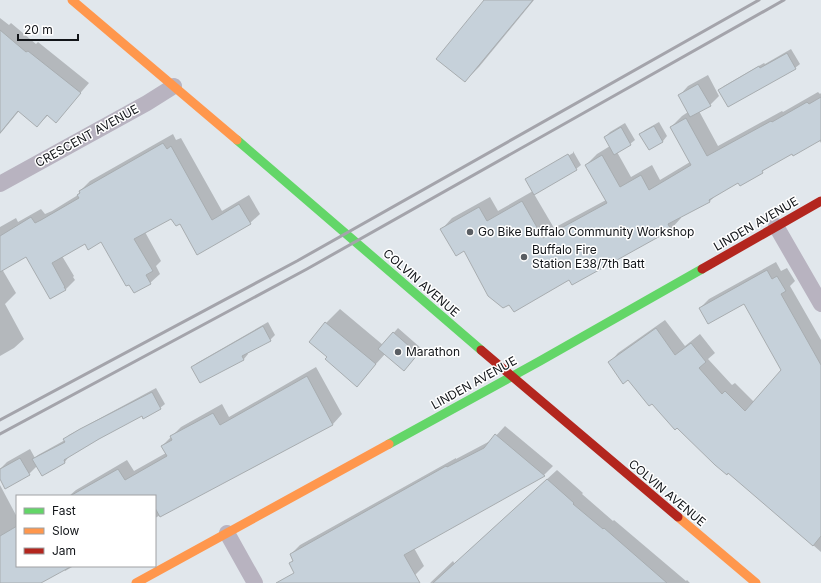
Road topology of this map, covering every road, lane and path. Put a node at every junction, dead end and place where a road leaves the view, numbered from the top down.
1 (72, 0) edge
2 (174, 86) junction
3 (0, 184) edge
4 (821, 201) edge
5 (776, 226) junction
6 (821, 304) edge
7 (512, 376) junction
8 (227, 533) junction
9 (136, 583) edge
10 (255, 583) edge
11 (756, 583) edge

1 - 2 street, COLVIN AVENUE
2 - 3 street, CRESCENT AVENUE
2 - 7 street, COLVIN AVENUE
4 - 5 street, LINDEN AVENUE
5 - 6 street
5 - 7 street, LINDEN AVENUE
7 - 8 street, LINDEN AVENUE
7 - 11 street, COLVIN AVENUE
8 - 9 street, LINDEN AVENUE
8 - 10 street

